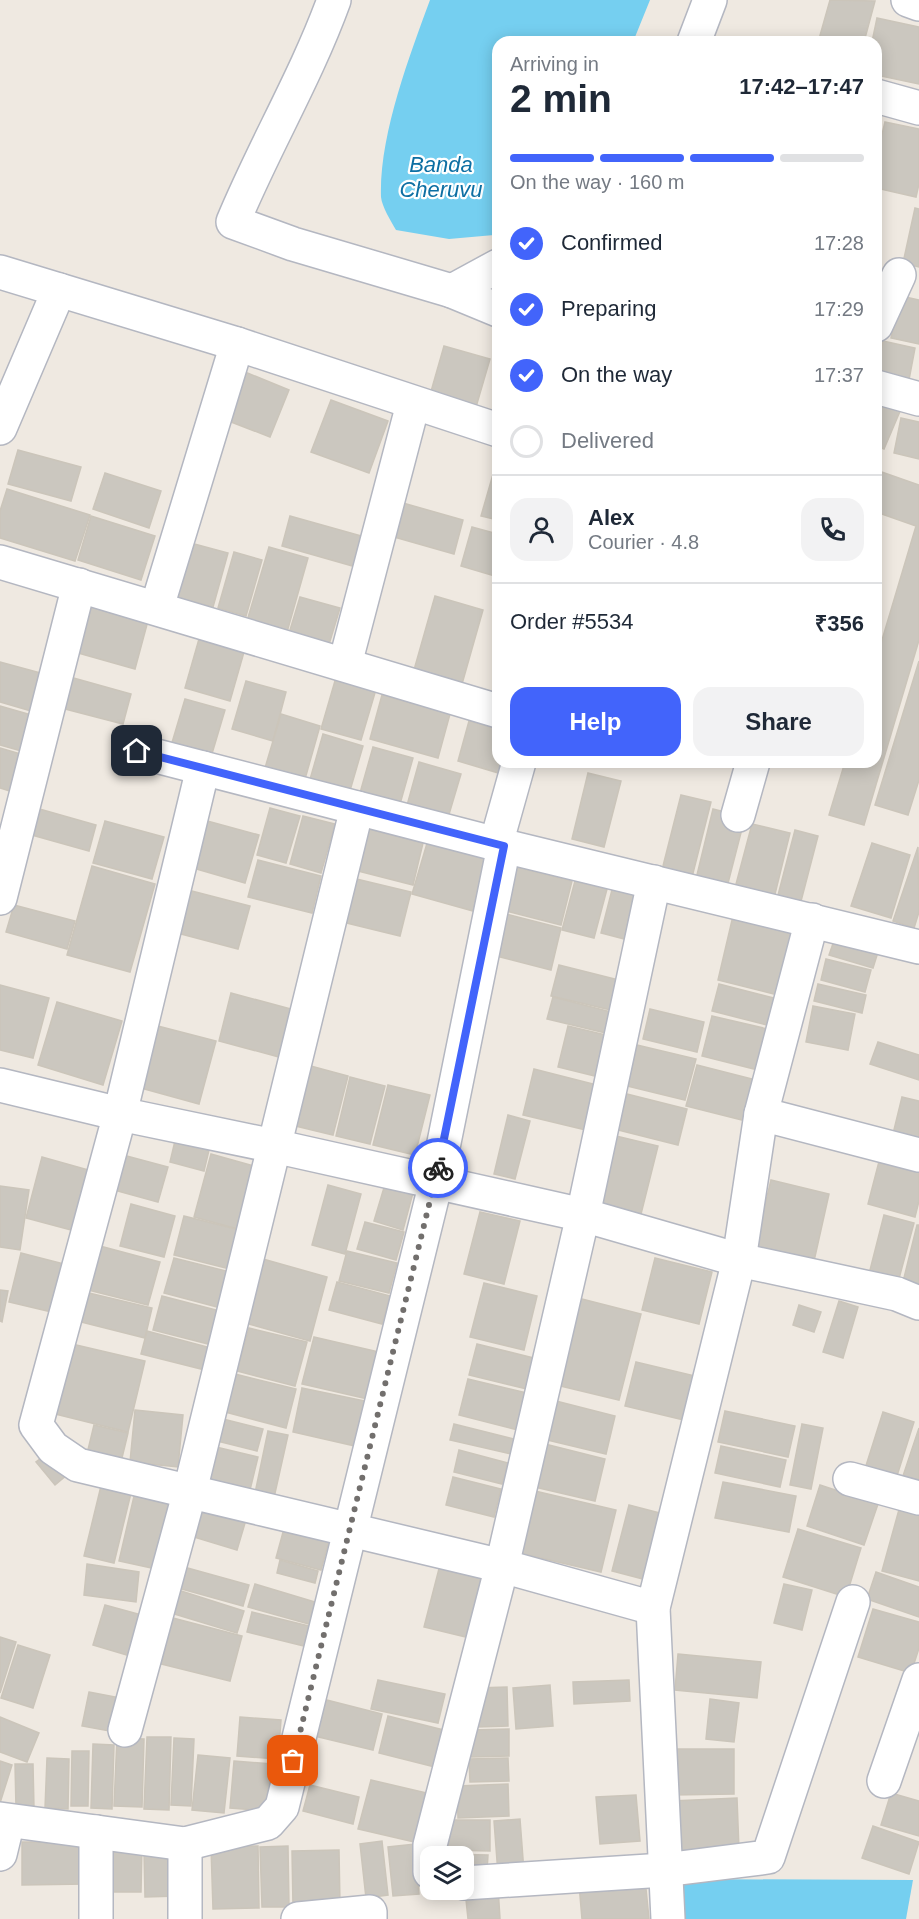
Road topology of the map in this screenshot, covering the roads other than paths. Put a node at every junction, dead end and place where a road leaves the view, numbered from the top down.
1 (334, 0) edge
2 (710, 0) edge
3 (908, 0) edge
4 (919, 4) edge
5 (696, 36) edge
6 (882, 98) edge
7 (919, 108) edge
8 (492, 269) edge
9 (0, 272) edge
10 (898, 274) edge
11 (59, 290) junction
12 (452, 291) junction
13 (492, 308) edge
14 (882, 311) edge
15 (237, 344) junction
16 (882, 389) edge
17 (919, 399) edge
18 (413, 404) junction
19 (0, 428) edge
20 (492, 428) edge
21 (0, 562) edge
22 (79, 585) junction
23 (157, 607) junction
24 (345, 664) junction
25 (492, 709) edge
26 (137, 751) dead end
27 (203, 768) junction
28 (518, 768) edge
29 (751, 768) edge
30 (357, 807) junction
31 (738, 815) dead end
32 (500, 845) junction
33 (654, 882) junction
34 (0, 898) edge
35 (812, 920) junction
36 (919, 947) edge
37 (0, 1085) edge
38 (120, 1114) junction
39 (761, 1114) junction
40 (274, 1146) junction
41 (919, 1155) edge
42 (436, 1182) junction
43 (584, 1215) junction
44 (739, 1260) junction
45 (919, 1303) edge
46 (850, 1479) dead end
47 (190, 1491) junction
48 (919, 1498) edge
49 (349, 1531) junction
50 (502, 1566) junction
51 (853, 1602) dead end
52 (652, 1608) junction
53 (919, 1680) edge
54 (125, 1730) dead end
55 (884, 1781) dead end
56 (4, 1820) edge
57 (96, 1832) junction
58 (185, 1844) junction
59 (430, 1846) edge
60 (0, 1854) edge
61 (664, 1870) junction
62 (474, 1882) edge
63 (96, 1919) edge
64 (185, 1919) edge
65 (298, 1919) edge
66 (370, 1919) edge
67 (668, 1919) edge

1 - 12 street
2 - 5 street
3 - 4 street
6 - 7 street
8 - 12 street
9 - 11 street
10 - 14 street
11 - 15 street
11 - 19 street
12 - 13 street
15 - 18 street
15 - 23 street
16 - 17 street
18 - 20 street
18 - 24 street
21 - 22 street
22 - 23 street
22 - 34 street
23 - 24 street
24 - 25 street
26 - 27 street
27 - 30 street
27 - 38 street
28 - 32 street
29 - 31 street
30 - 32 street
30 - 40 street
32 - 33 street
32 - 42 street
33 - 35 street
33 - 43 street
35 - 36 street
35 - 39 street
37 - 38 street
38 - 40 street
38 - 47 street
39 - 41 street
39 - 44 street
40 - 42 street
40 - 47 street
42 - 43 street
42 - 49 street
43 - 44 street
43 - 50 street
44 - 45 street
44 - 52 street
46 - 48 street
47 - 49 street
47 - 54 street
49 - 50 street
49 - 58 street
50 - 52 street
50 - 59 street
51 - 61 street
52 - 61 street
53 - 55 street
56 - 57 street
56 - 60 street
57 - 58 street
57 - 63 street
58 - 64 street
61 - 62 street
61 - 67 street
65 - 66 street

